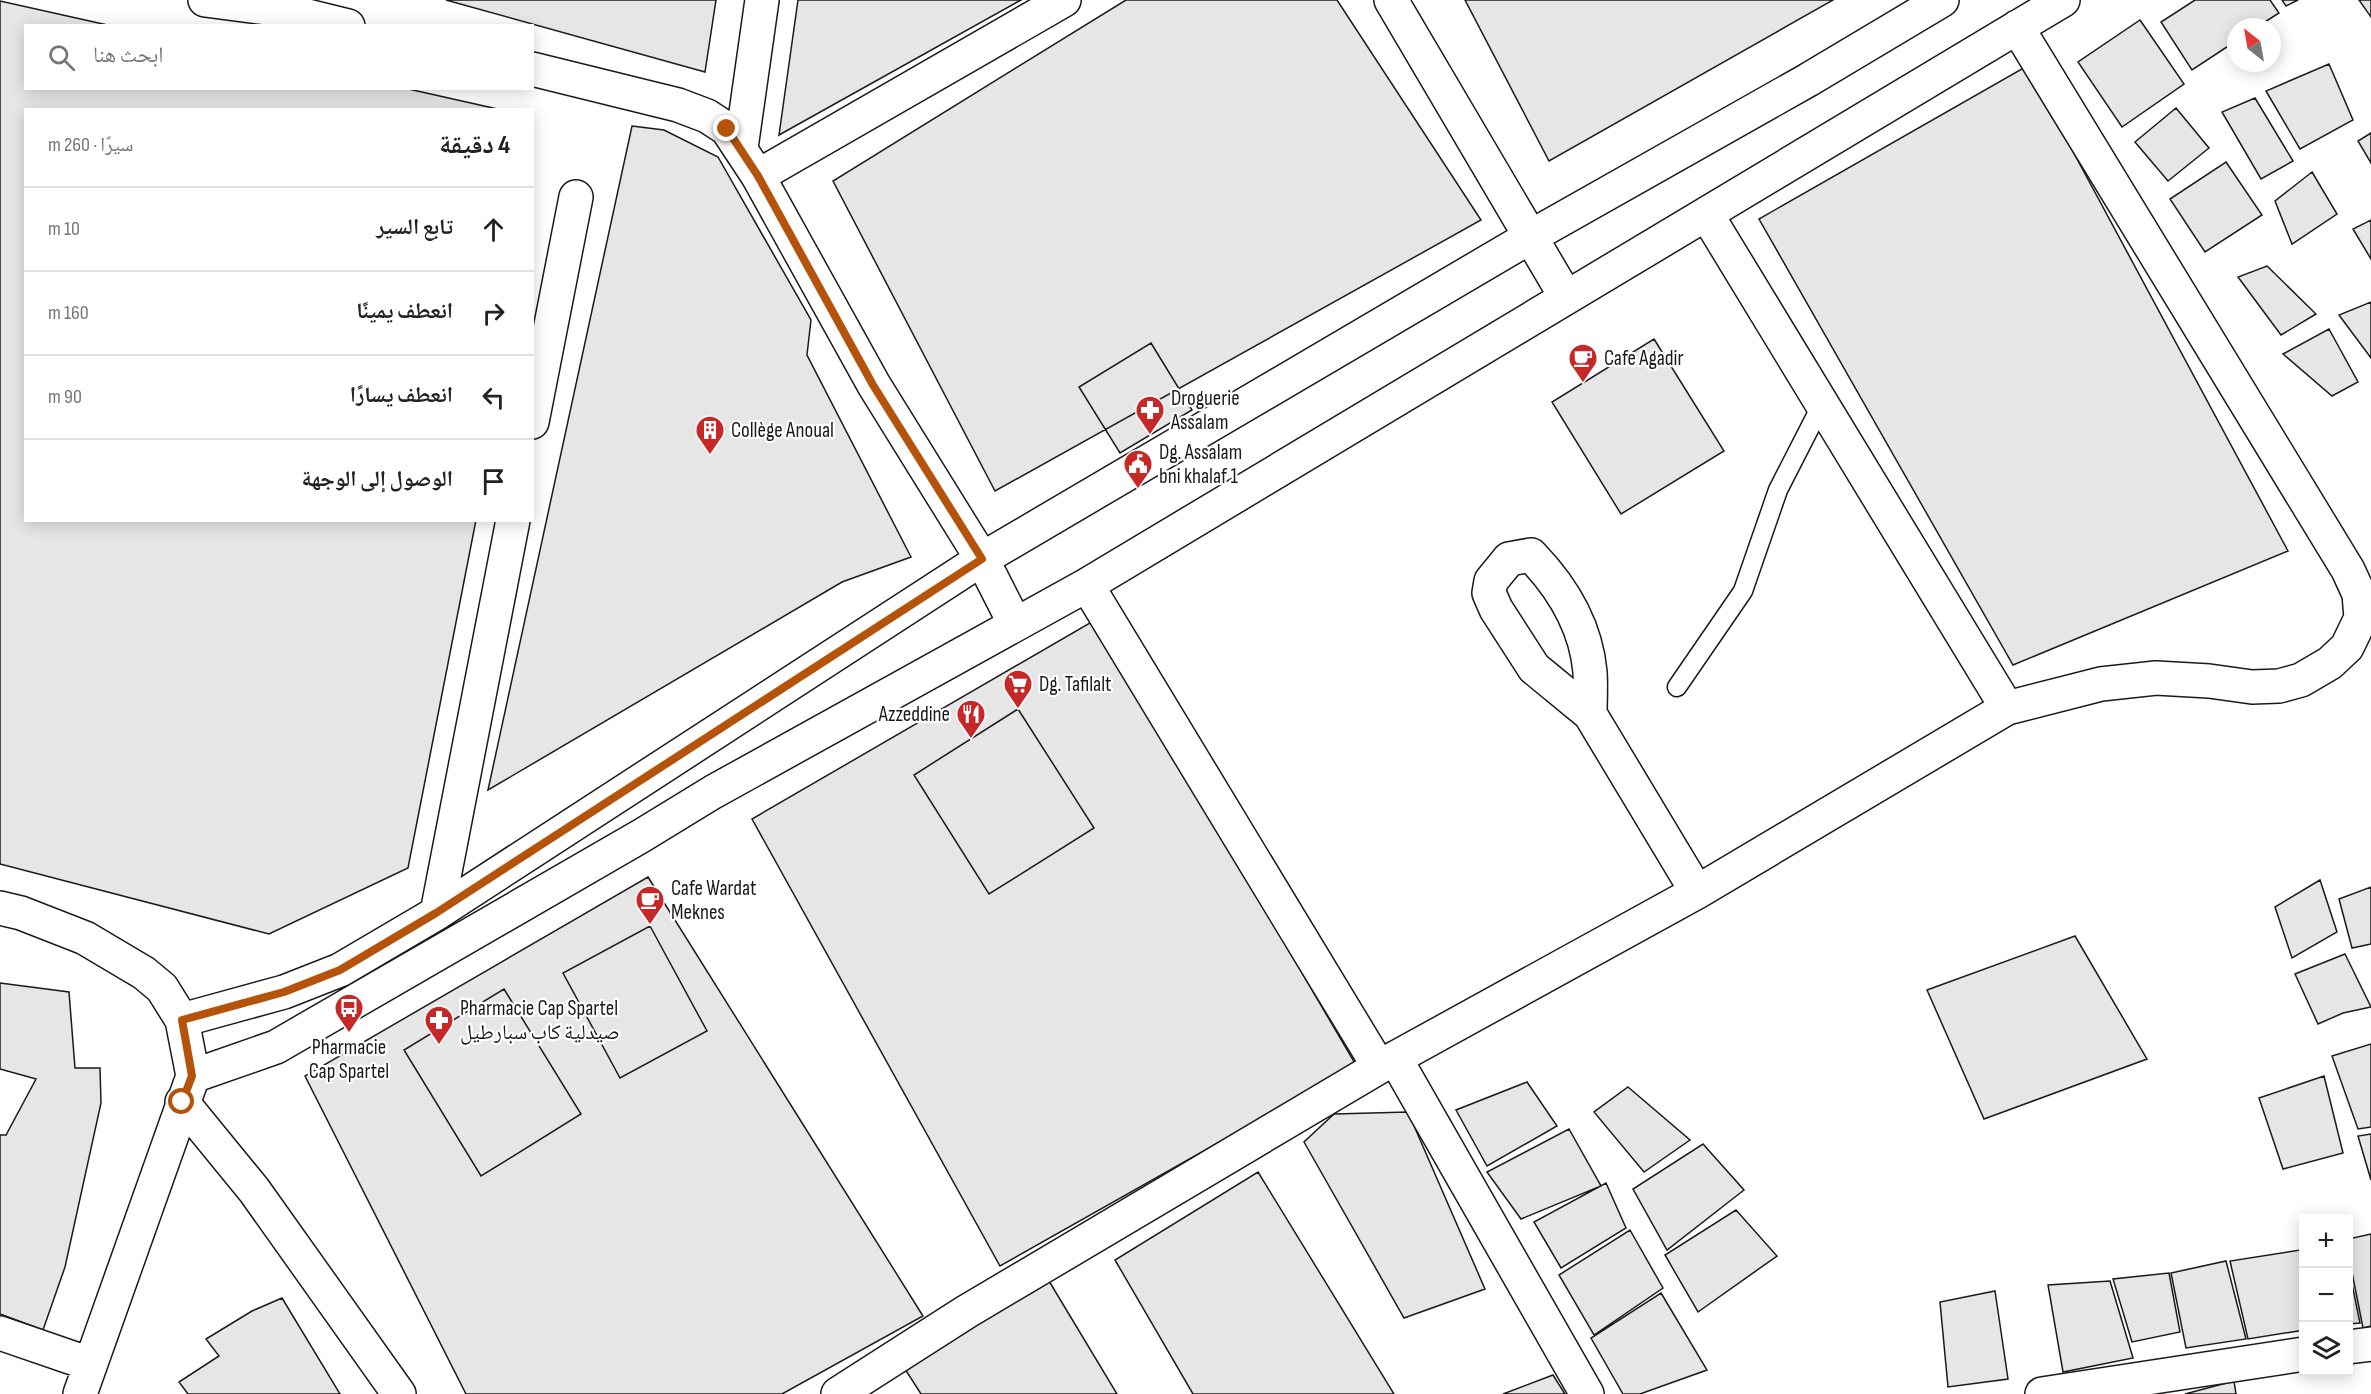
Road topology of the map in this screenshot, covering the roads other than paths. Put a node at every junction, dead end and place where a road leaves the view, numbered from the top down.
1 (205, 0) edge
2 (762, 0) edge
3 (1064, 0) edge
4 (1391, 0) edge
5 (1942, 0) edge
6 (2063, 0) edge
7 (284, 5) edge
8 (342, 24) edge
9 (2017, 27) junction
10 (534, 70) edge
11 (741, 148) junction
12 (758, 176) junction
13 (576, 197) dead end
14 (1707, 215) junction
15 (1530, 237) junction
16 (1566, 297) junction
17 (1822, 404) junction
18 (534, 412) edge
19 (513, 522) edge
20 (982, 559) junction
21 (1087, 585) junction
22 (2366, 620) edge
23 (1016, 624) junction
24 (1677, 687) dead end
25 (2007, 708) junction
26 (1590, 714) dead end
27 (1697, 892) junction
28 (0, 908) edge
29 (436, 913) junction
30 (182, 1020) junction
31 (1387, 1063) junction
32 (187, 1089) junction
33 (0, 1333) edge
34 (2371, 1344) edge
35 (2353, 1346) edge
36 (2299, 1355) edge
37 (85, 1379) edge
38 (399, 1394) edge
39 (838, 1394) edge
40 (1587, 1394) edge
41 (2042, 1394) edge

1 - 7 street
2 - 11 street
3 - 12 street
4 - 15 street
5 - 15 street
6 - 9 street
7 - 8 street
9 - 14 street
9 - 22 street
10 - 11 street
11 - 12 street
12 - 20 street
13 - 18 street
14 - 16 street
14 - 17 street
15 - 16 street
15 - 20 street
16 - 21 street
17 - 24 lane
17 - 25 street
19 - 29 street
20 - 23 street
20 - 29 street
21 - 23 street
21 - 31 street
22 - 25 street
23 - 32 street
25 - 27 street
26 - 27 street
27 - 31 street
28 - 30 street
29 - 30 street
30 - 32 street
31 - 39 street
31 - 40 street
32 - 37 street
32 - 38 street
33 - 37 street
34 - 35 street
36 - 41 street

